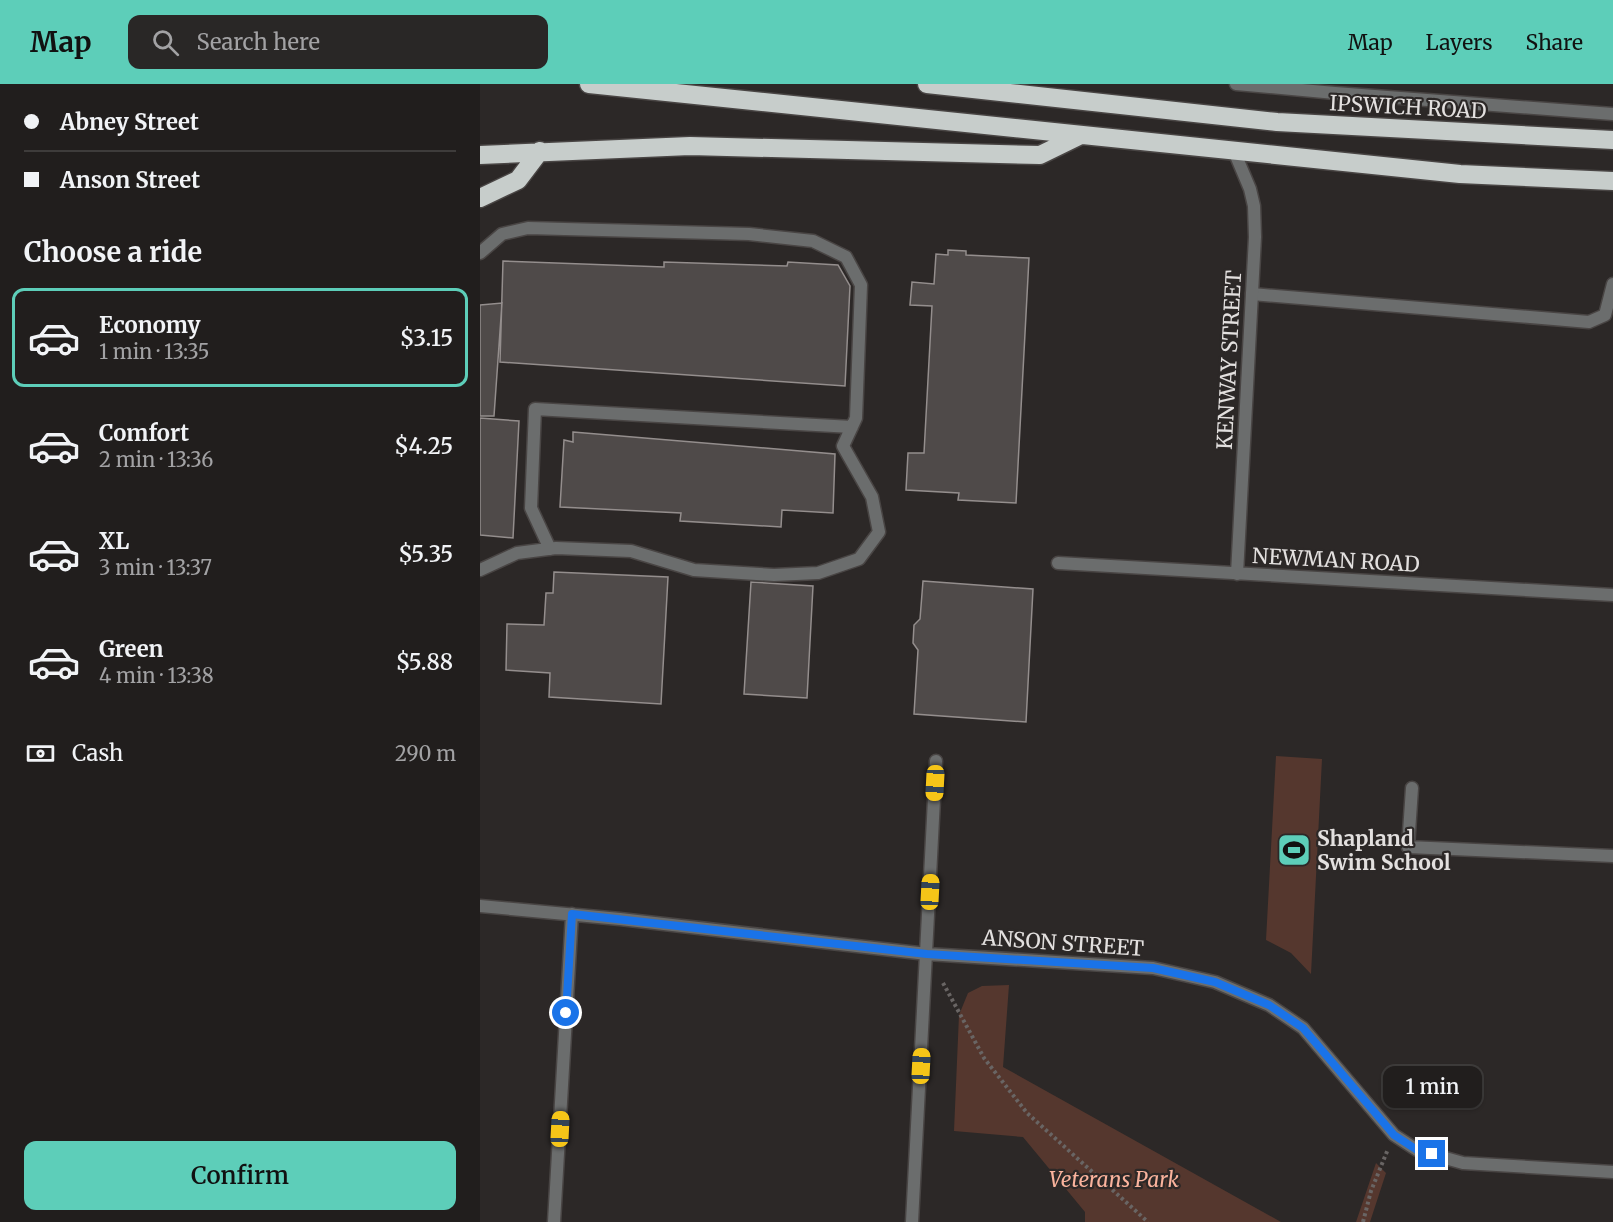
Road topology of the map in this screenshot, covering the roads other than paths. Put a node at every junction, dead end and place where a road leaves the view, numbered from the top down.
1 (589, 84) edge
2 (927, 84) edge
3 (1236, 84) edge
4 (949, 85) edge
5 (1613, 114) edge
6 (1081, 135) junction
7 (1613, 140) edge
8 (540, 151) junction
9 (1234, 151) junction
10 (480, 154) edge
11 (1613, 181) edge
12 (480, 198) edge
13 (480, 253) edge
14 (1613, 284) edge
15 (1252, 294) junction
16 (852, 427) junction
17 (550, 549) junction
18 (1058, 563) dead end
19 (480, 570) edge
20 (1237, 574) junction
21 (1613, 595) edge
22 (936, 761) dead end
23 (1412, 788) dead end
24 (1613, 856) edge
25 (480, 906) edge
26 (572, 914) junction
27 (927, 954) junction
28 (1613, 1172) edge
29 (554, 1222) edge
30 (912, 1222) edge

1 - 6 highway
2 - 4 highway, IPSWICH ROAD
3 - 5 street, IPSWICH ROAD
4 - 7 highway, IPSWICH ROAD
6 - 8 highway
6 - 9 highway
8 - 10 highway
8 - 12 highway
9 - 11 highway
9 - 15 street, KENWAY STREET
13 - 16 street
14 - 15 street
15 - 20 street, KENWAY STREET
16 - 17 street
16 - 17 street
17 - 19 street
18 - 20 street, NEWMAN ROAD
20 - 21 street, NEWMAN ROAD
22 - 27 street
23 - 24 street
25 - 26 street, ANSON STREET
26 - 27 street, ANSON STREET
26 - 29 street
27 - 28 street, ANSON STREET
27 - 30 street

